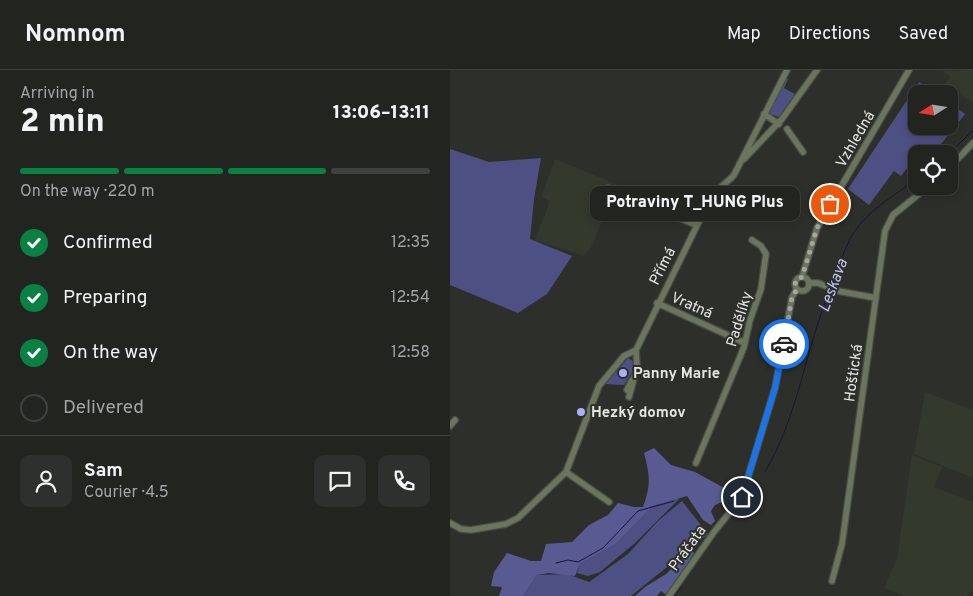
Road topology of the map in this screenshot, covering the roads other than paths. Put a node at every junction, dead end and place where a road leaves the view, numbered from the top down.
1 (787, 70) edge
2 (816, 70) edge
3 (909, 70) edge
4 (764, 114) junction
5 (778, 124) junction
6 (787, 130) dead end
7 (973, 143) edge
8 (803, 152) dead end
9 (958, 159) edge
10 (741, 162) junction
11 (608, 188) dead end
12 (918, 195) edge
13 (696, 225) junction
14 (752, 240) dead end
15 (802, 277) junction
16 (809, 283) junction
17 (797, 289) junction
18 (876, 298) junction
19 (657, 303) junction
20 (745, 343) junction
21 (636, 350) junction
22 (637, 367) junction
23 (627, 390) dead end
24 (629, 397) dead end
25 (455, 420) dead end
26 (450, 426) edge
27 (696, 462) dead end
28 (566, 472) junction
29 (609, 502) dead end
30 (450, 523) edge
31 (832, 580) dead end
32 (668, 596) edge

1 - 4 street
2 - 5 street
3 - 15 street, Vzhledná
4 - 5 street
4 - 10 street
5 - 10 street
6 - 8 street
7 - 9 street
10 - 13 street, Přímá
11 - 13 street
12 - 18 street, Hoštická
13 - 19 street, Přímá
14 - 20 street, Padělíky
15 - 16 street
15 - 17 street
16 - 17 street
16 - 18 street
17 - 32 street, Práčata
18 - 31 street, Hoštická
19 - 20 street, Vratná
19 - 21 street, Přímá
20 - 27 street, Padělíky
21 - 22 street, Přímá
21 - 28 street
22 - 23 street, Přímá
22 - 24 street, Přímá
25 - 26 street
28 - 29 street
28 - 30 street

